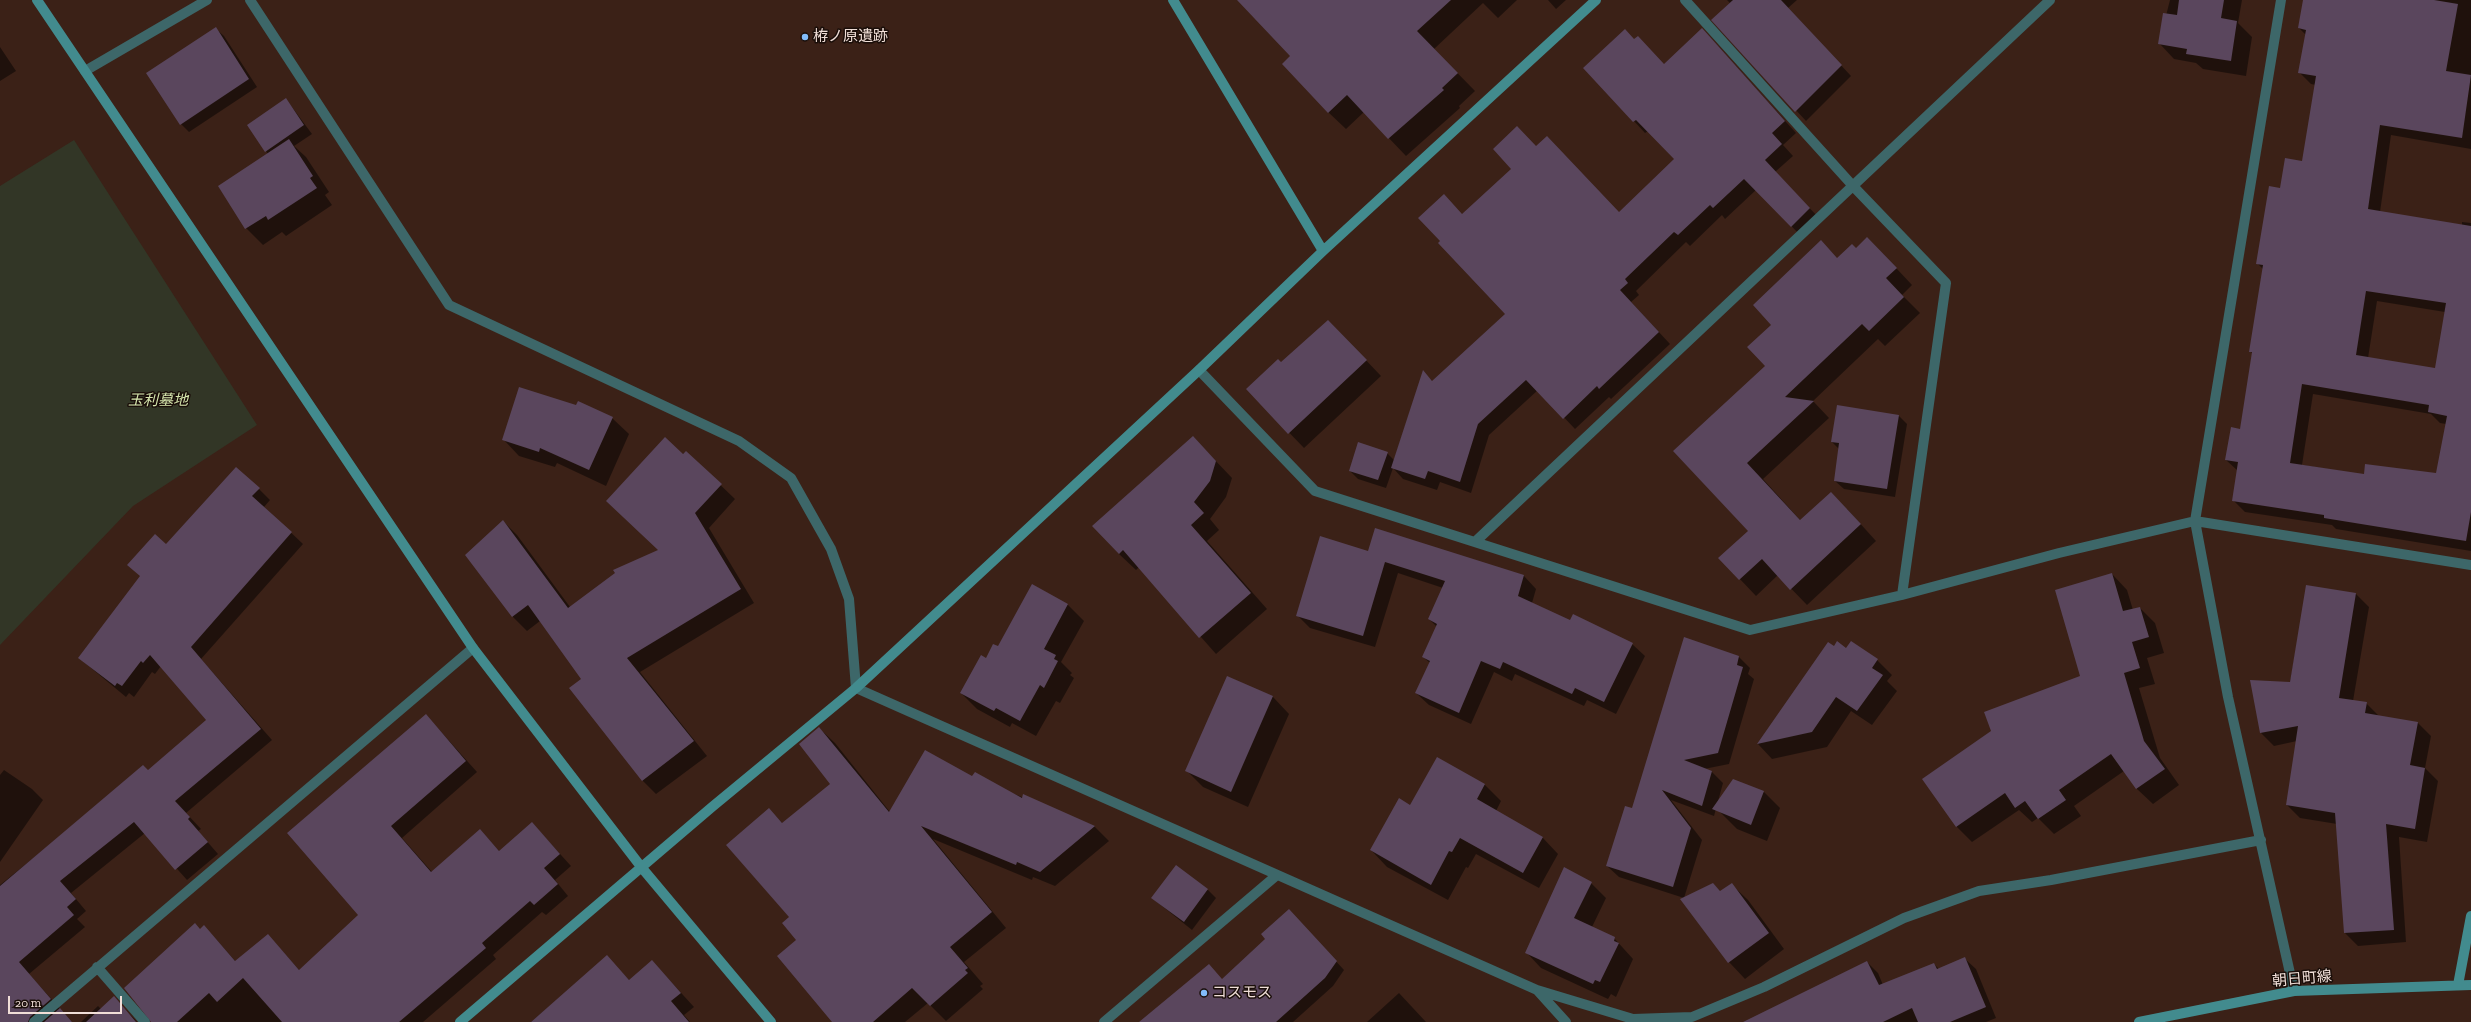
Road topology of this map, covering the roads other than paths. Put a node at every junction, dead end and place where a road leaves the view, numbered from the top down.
1 (37, 0) edge
2 (208, 0) edge
3 (250, 0) edge
4 (1173, 0) edge
5 (1596, 0) edge
6 (1685, 0) edge
7 (2050, 0) edge
8 (2281, 0) edge
9 (85, 71) junction
10 (1853, 186) junction
11 (1323, 250) junction
12 (1199, 370) junction
13 (2194, 521) junction
14 (1476, 541) junction
15 (2471, 565) edge
16 (1902, 595) junction
17 (473, 648) junction
18 (856, 688) junction
19 (2261, 840) junction
20 (642, 868) junction
21 (1277, 875) junction
22 (2471, 916) edge
23 (97, 967) junction
24 (2458, 985) junction
25 (2471, 985) edge
26 (1537, 990) junction
27 (2294, 991) junction
28 (34, 1022) edge
29 (145, 1022) edge
30 (460, 1022) edge
31 (770, 1022) edge
32 (1104, 1022) edge
33 (1566, 1022) edge
34 (2139, 1022) edge

1 - 9 street
2 - 9 street
3 - 18 street
4 - 11 street
5 - 11 street
6 - 10 street
7 - 10 street
8 - 13 street
9 - 17 street
10 - 14 street
10 - 16 street
11 - 12 street
12 - 14 street
12 - 18 street
13 - 15 street
13 - 16 street
13 - 19 street
14 - 16 street
17 - 20 street
17 - 23 street
18 - 20 street
18 - 21 street
19 - 26 street
19 - 27 street
20 - 30 street
20 - 31 street
21 - 26 street
21 - 32 street
22 - 24 street
23 - 28 street
23 - 29 street
24 - 25 street, 朝日町線
24 - 27 street, 朝日町線
26 - 33 street
27 - 34 street, 朝日町線

